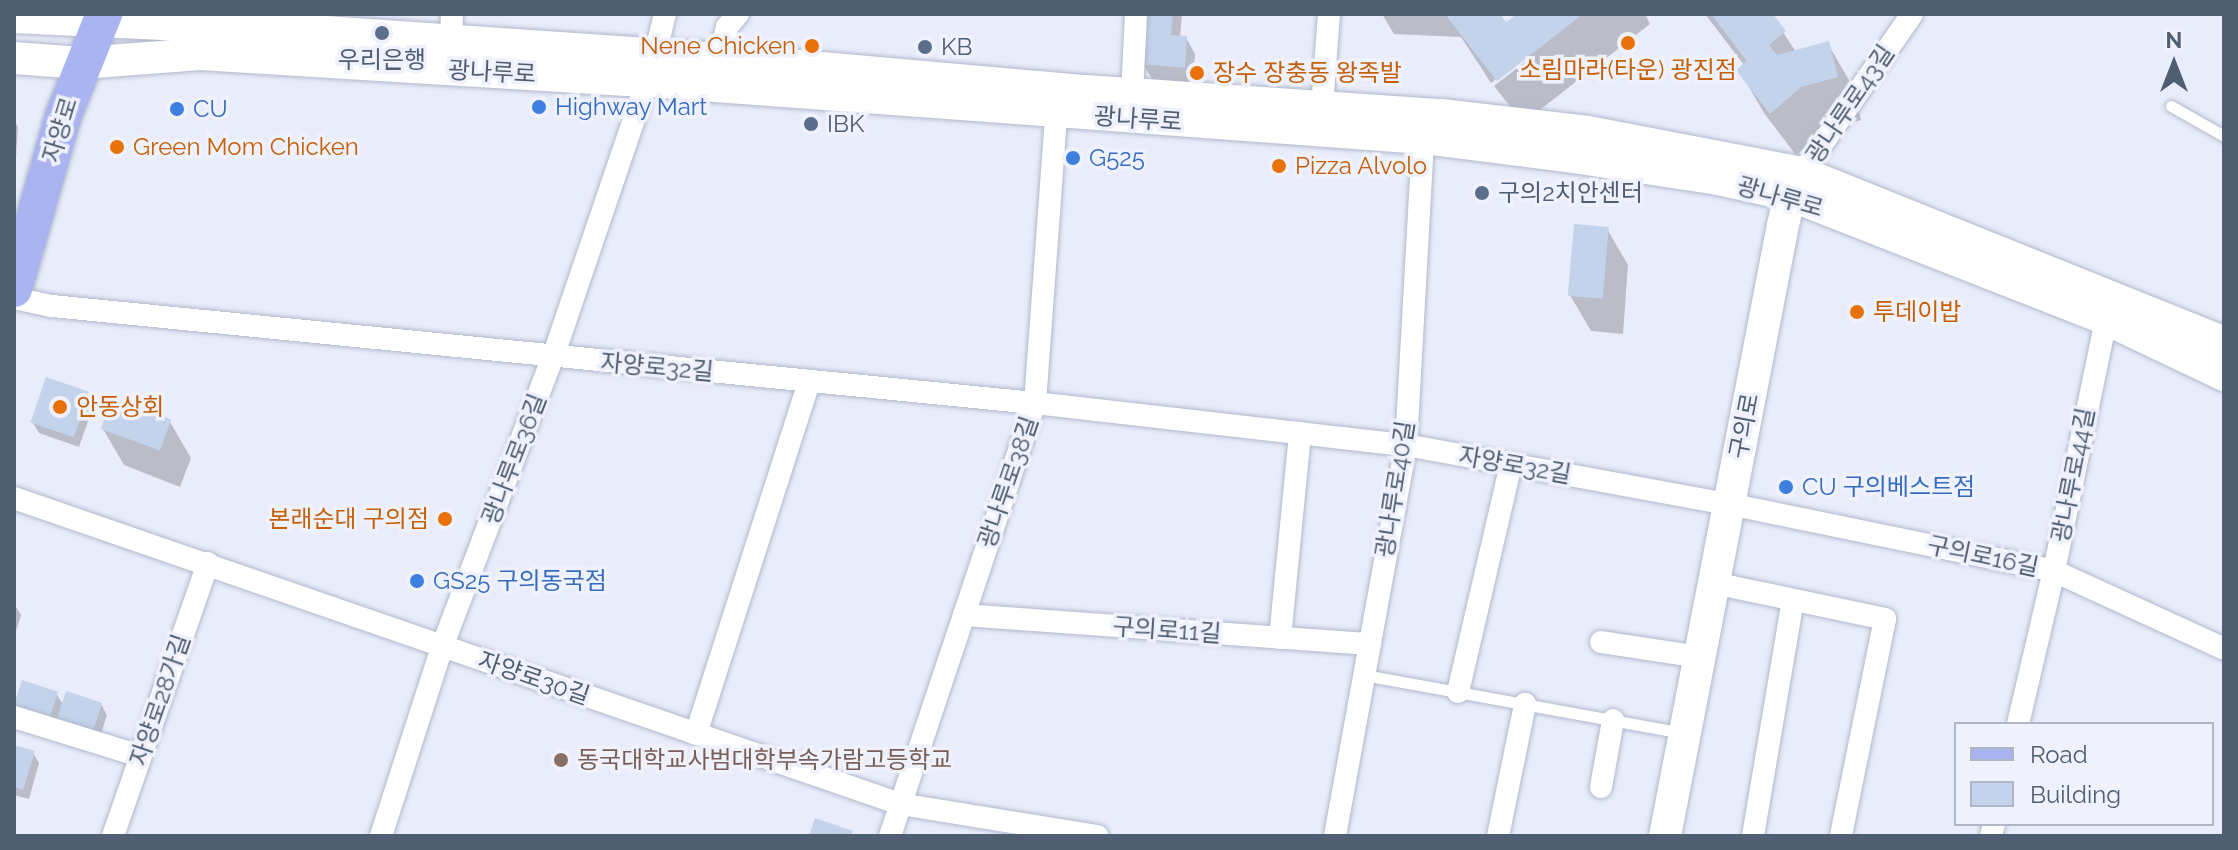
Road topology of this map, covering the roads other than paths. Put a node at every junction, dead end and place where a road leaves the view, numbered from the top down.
1 (665, 14) edge
2 (738, 14) edge
3 (1136, 14) edge
4 (1329, 14) edge
5 (1912, 14) edge
6 (14, 17) edge
7 (101, 17) edge
8 (313, 22) edge
9 (452, 27) edge
10 (14, 58) edge
11 (719, 59) junction
12 (82, 63) junction
13 (651, 68) junction
14 (1132, 94) junction
15 (2171, 106) dead end
16 (1322, 107) junction
17 (1056, 114) junction
18 (2224, 136) edge
19 (1423, 138) junction
20 (1796, 184) junction
21 (20, 247) edge
22 (14, 289) edge
23 (14, 298) edge
24 (2106, 319) junction
25 (2224, 343) edge
26 (553, 357) junction
27 (2224, 375) edge
28 (809, 381) junction
29 (1035, 403) junction
30 (1300, 433) junction
31 (1406, 445) junction
32 (1511, 464) junction
33 (14, 498) edge
34 (1729, 504) junction
35 (208, 563) junction
36 (2054, 571) junction
37 (1714, 583) junction
38 (1793, 600) junction
39 (964, 615) junction
40 (1280, 638) junction
41 (1601, 642) dead end
42 (1370, 644) junction
43 (442, 647) junction
44 (2224, 649) edge
45 (1700, 657) junction
46 (1364, 675) junction
47 (1458, 692) junction
48 (1525, 704) junction
49 (14, 717) edge
50 (1613, 720) junction
51 (2018, 722) edge
52 (1685, 733) junction
53 (696, 734) junction
54 (140, 756) junction
55 (1601, 787) dead end
56 (900, 804) junction
57 (1060, 833) edge
58 (113, 836) edge
59 (381, 836) edge
60 (890, 836) edge
61 (1097, 836) edge
62 (1335, 836) edge
63 (1498, 836) edge
64 (1665, 836) edge
65 (1753, 836) edge
66 (1841, 836) edge

1 - 13 street
2 - 11 street
3 - 14 street, 광나루로
4 - 16 street
5 - 20 street, 광나루로43길
6 - 7 main road, 광나루로
7 - 8 main road, 광나루로
7 - 12 main road, 자양로
8 - 9 main road, 광나루로
9 - 13 main road, 광나루로
10 - 12 main road, 광나루로
11 - 13 main road, 광나루로
11 - 14 main road, 광나루로
12 - 13 main road, 광나루로
12 - 21 main road, 자양로
13 - 17 main road, 광나루로
13 - 26 street, 광나루로36길
14 - 16 main road, 광나루로
15 - 18 lane
16 - 20 main road, 광나루로
17 - 19 main road, 광나루로
17 - 29 street, 광나루로38길
19 - 20 main road, 광나루로
19 - 31 street, 광나루로40길
20 - 24 main road, 광나루로
20 - 25 main road, 광나루로
20 - 34 main road, 구의로
21 - 22 main road, 자양로
23 - 26 street, 자양로32길
24 - 27 main road, 광나루로
24 - 36 street, 광나루로44길
26 - 28 street, 자양로32길
26 - 43 street, 광나루로36길
28 - 29 street, 자양로32길
28 - 53 street
29 - 30 street, 자양로32길
29 - 39 street, 광나루로38길
30 - 31 street, 자양로32길
30 - 40 street
31 - 32 street, 자양로32길
31 - 42 street, 광나루로40길
32 - 34 street, 자양로32길
32 - 47 street
33 - 35 street, 자양로30길
34 - 36 street, 구의로16길
34 - 37 main road, 구의로
35 - 43 street, 자양로30길
35 - 54 street, 자양로28가길
36 - 44 street, 구의로16길
36 - 51 street, 광나루로44길
37 - 38 street
37 - 45 main road, 구의로
38 - 65 street
38 - 66 street
39 - 40 street, 구의로11길
39 - 56 street, 광나루로38길
40 - 42 street, 구의로11길
41 - 45 street
42 - 46 street, 광나루로40길
43 - 53 street, 자양로30길
43 - 59 street, 광나루로36길
45 - 52 main road, 구의로
46 - 47 lane
46 - 62 street, 광나루로40길
47 - 48 lane
48 - 50 lane
48 - 63 street
49 - 54 street
50 - 52 lane
50 - 55 street
52 - 64 main road, 구의로
53 - 56 street, 자양로30길
54 - 58 street, 자양로28가길
56 - 57 street, 자양로30길
56 - 60 street, 광나루로38길
57 - 61 street, 자양로30길

